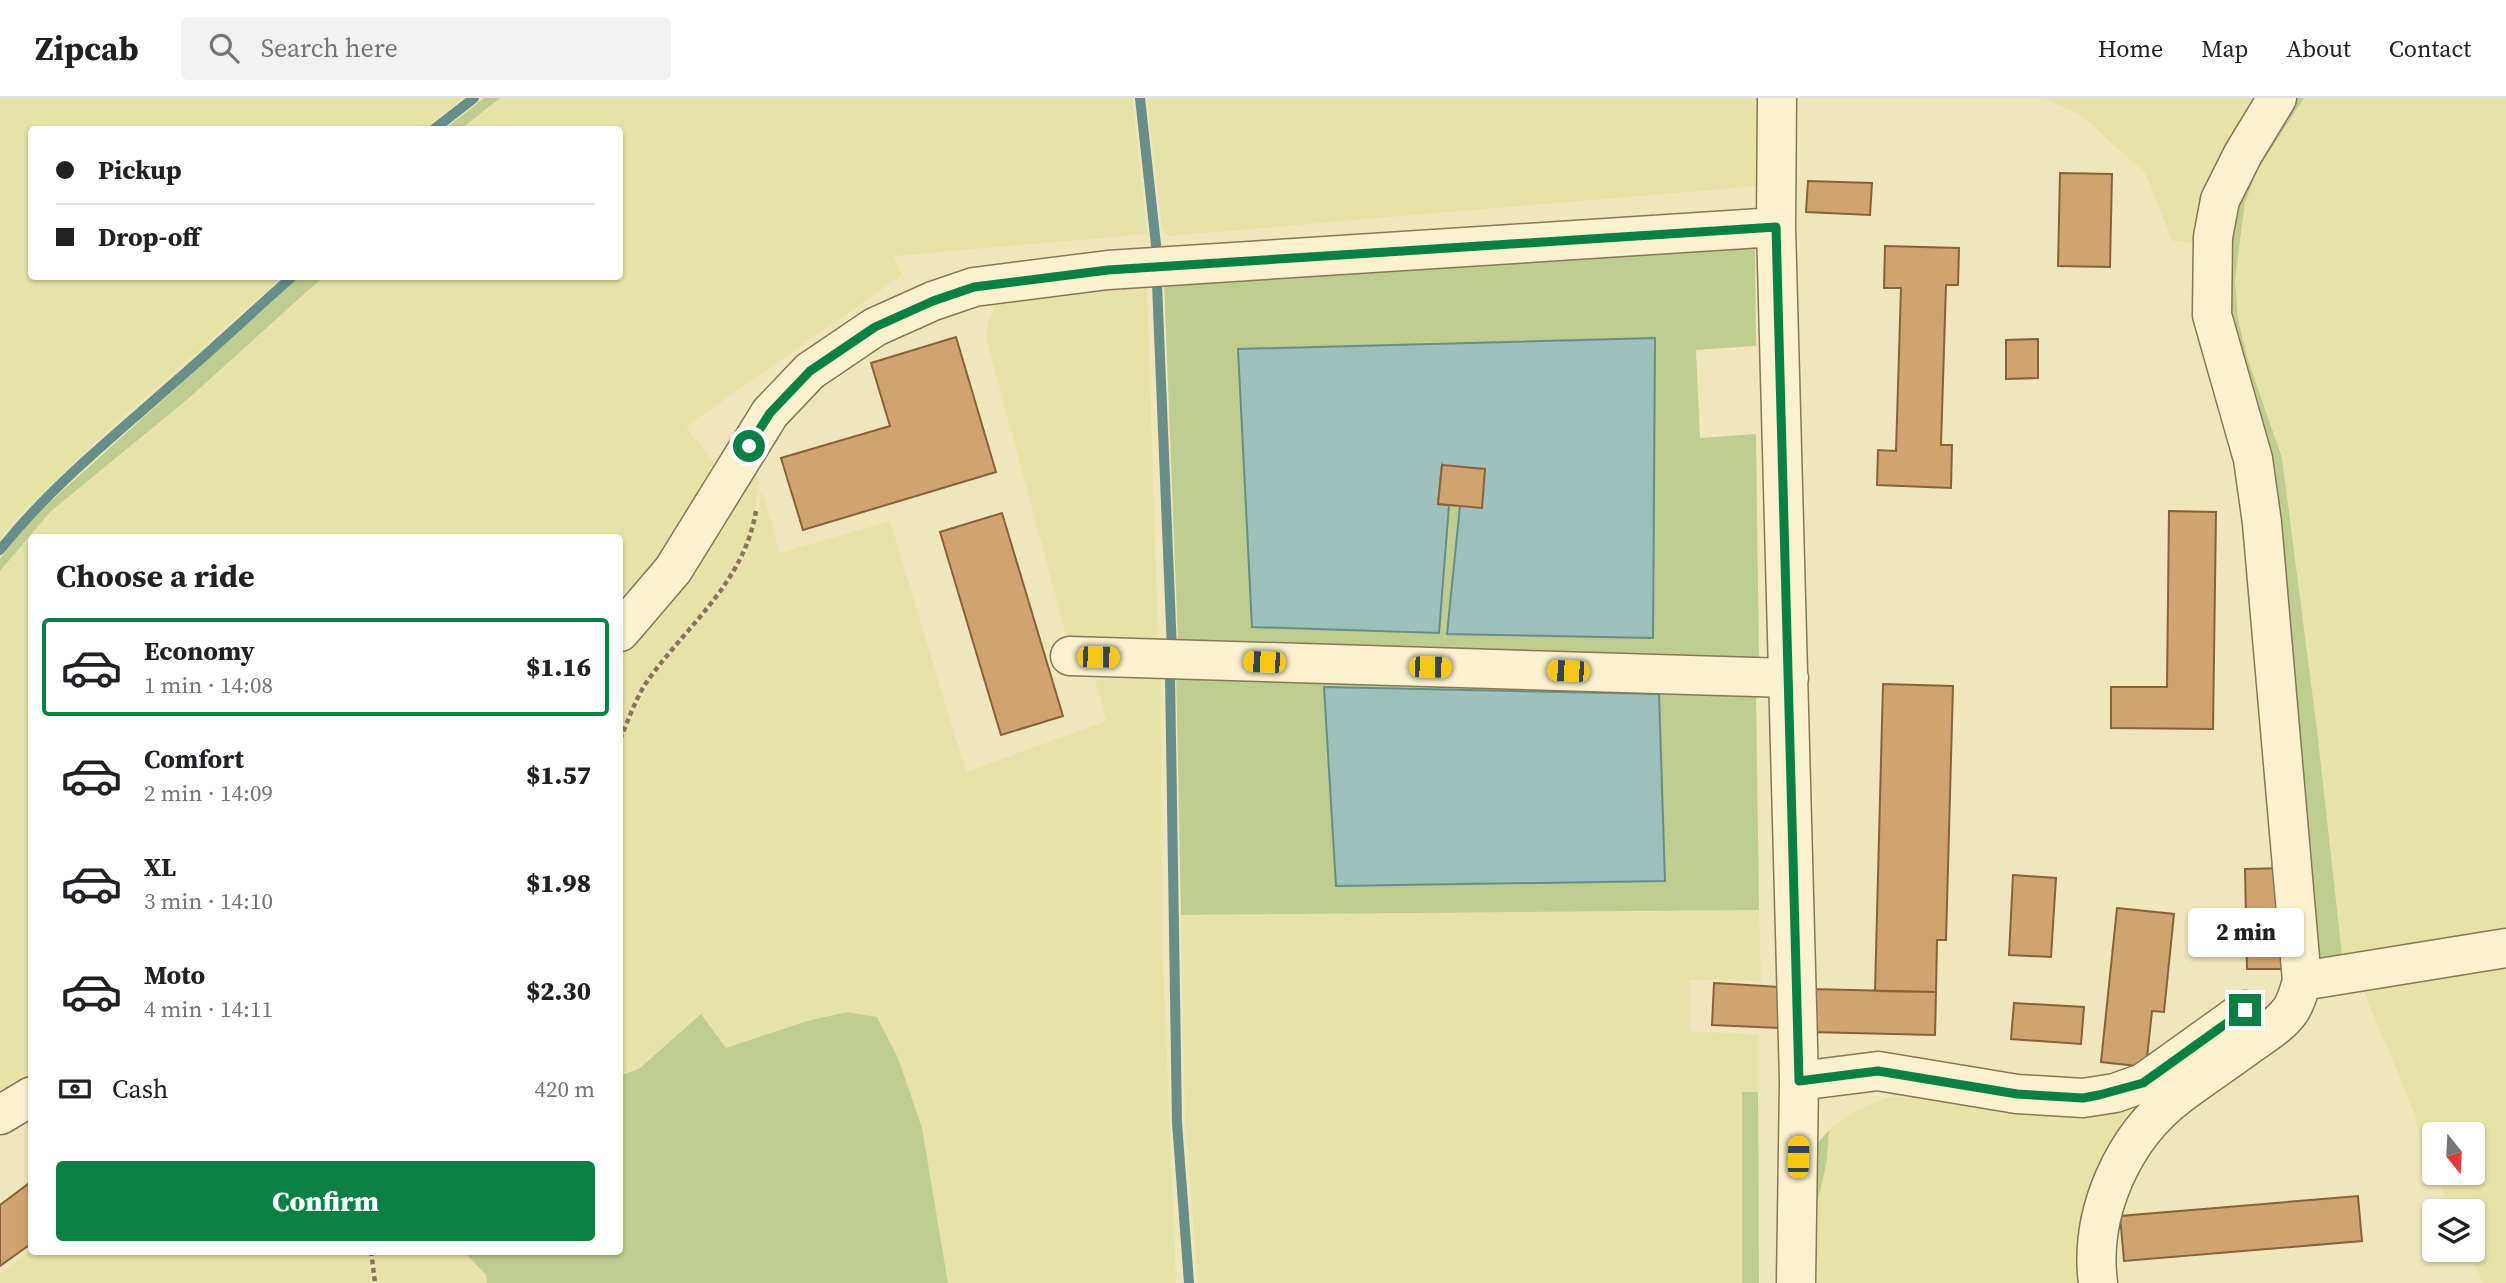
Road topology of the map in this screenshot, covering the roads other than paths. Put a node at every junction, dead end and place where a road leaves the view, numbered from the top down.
1 (1777, 98) edge
2 (2277, 98) edge
3 (1776, 227) junction
4 (623, 628) edge
5 (1070, 656) dead end
6 (1788, 678) junction
7 (2506, 948) edge
8 (2302, 981) junction
9 (2245, 1010) dead end
10 (1799, 1081) junction
11 (28, 1098) edge
12 (0, 1115) edge
13 (1796, 1283) edge
14 (2098, 1283) edge

1 - 3 street
2 - 8 street
3 - 4 street
3 - 6 street
5 - 6 street
6 - 10 street
7 - 8 street
8 - 14 street
9 - 10 street
10 - 13 street
11 - 12 street

